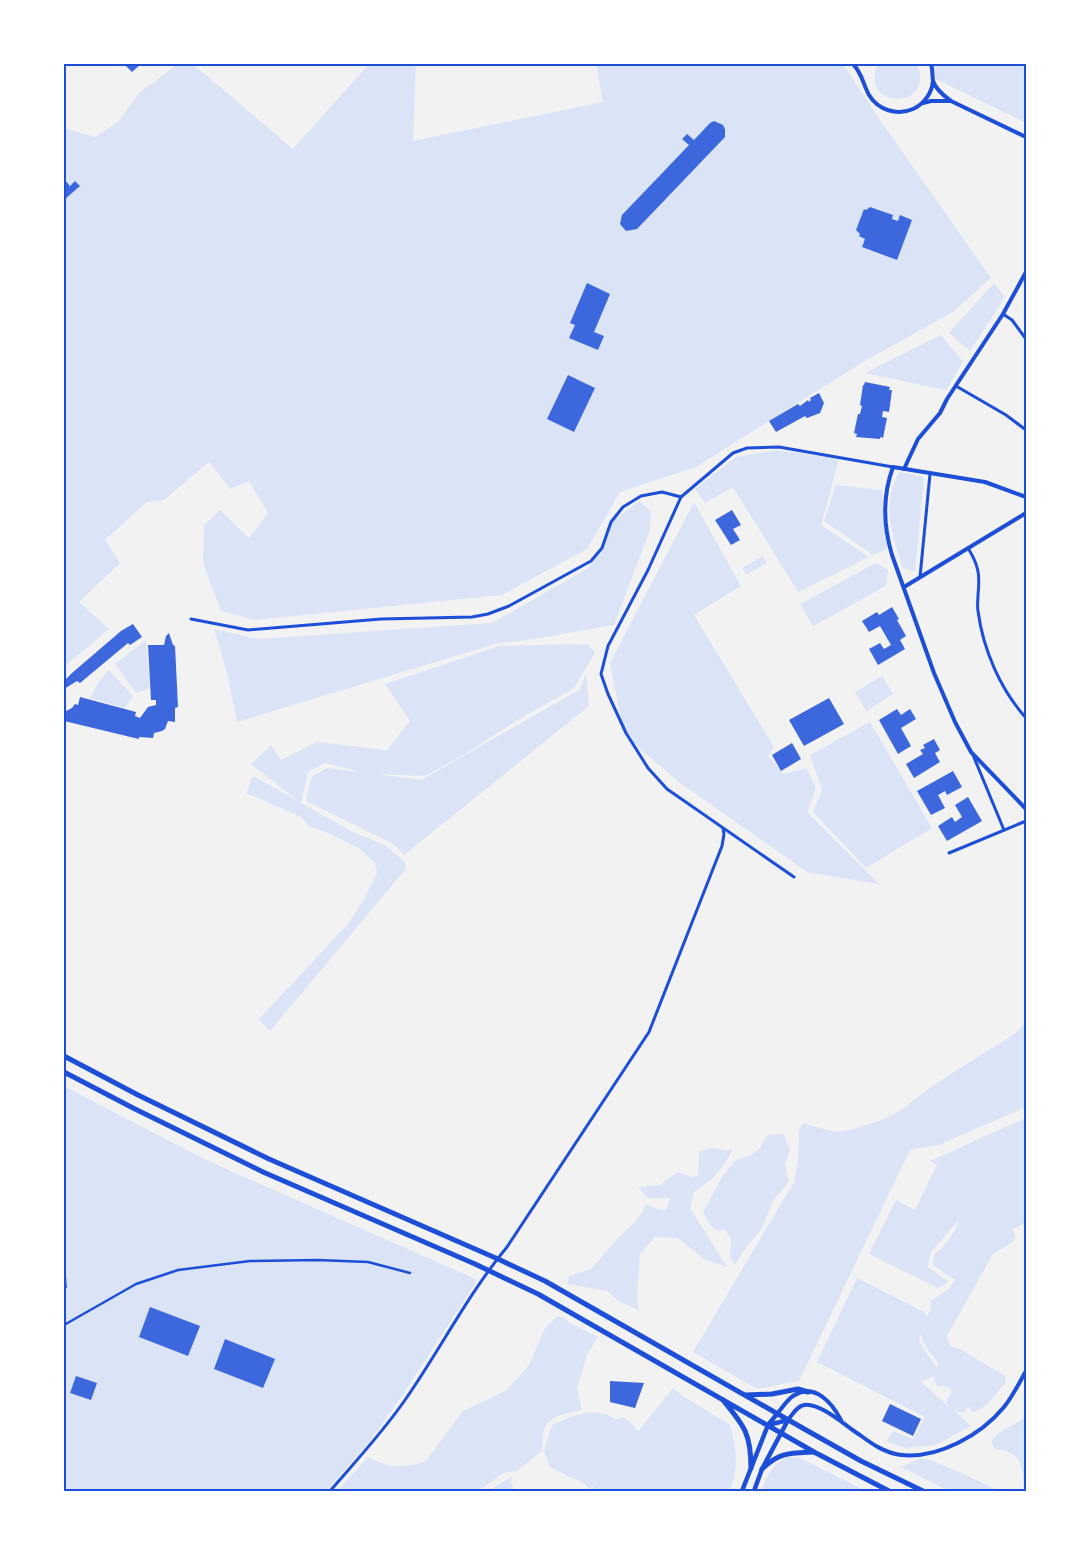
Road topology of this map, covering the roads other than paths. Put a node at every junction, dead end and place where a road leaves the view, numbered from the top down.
1 (852, 64) edge
2 (930, 64) edge
3 (933, 81) junction
4 (951, 102) junction
5 (923, 103) junction
6 (1026, 137) edge
7 (1026, 272) edge
8 (1003, 314) junction
9 (1026, 339) edge
10 (956, 386) junction
11 (1026, 430) edge
12 (893, 467) junction
13 (904, 469) junction
14 (930, 474) junction
15 (1026, 496) edge
16 (680, 497) junction
17 (1026, 513) edge
18 (968, 548) junction
19 (920, 578) junction
20 (904, 587) junction
21 (191, 618) dead end
22 (1026, 718) edge
23 (971, 752) junction
24 (1026, 809) edge
25 (1026, 821) edge
26 (723, 829) junction
27 (1004, 830) junction
28 (949, 853) dead end
29 (794, 877) dead end
30 (64, 1056) edge
31 (64, 1072) edge
32 (498, 1259) junction
33 (489, 1270) junction
34 (410, 1273) dead end
35 (64, 1325) edge
36 (1026, 1371) edge
37 (808, 1392) junction
38 (746, 1395) junction
39 (722, 1398) junction
40 (777, 1414) junction
41 (788, 1420) junction
42 (841, 1420) junction
43 (768, 1425) junction
44 (781, 1432) junction
45 (814, 1452) junction
46 (751, 1468) junction
47 (762, 1469) junction
48 (330, 1491) edge
49 (742, 1491) edge
50 (754, 1491) edge
51 (889, 1491) edge
52 (923, 1491) edge

1 - 5 street
2 - 3 street
3 - 4 street
3 - 5 street
4 - 5 street
4 - 6 street
7 - 8 street
8 - 9 street
8 - 10 street
10 - 11 street
10 - 13 street
12 - 13 street
12 - 16 street
12 - 20 street
13 - 14 street
14 - 15 street
14 - 19 street
16 - 21 street
16 - 26 street
17 - 18 street
18 - 19 street
18 - 22 street
19 - 20 street
20 - 23 street
23 - 24 street
23 - 27 street
25 - 27 street
26 - 29 street
26 - 32 street
27 - 28 street
30 - 32 main road
31 - 33 main road
32 - 33 street
32 - 38 main road
33 - 39 main road
33 - 48 street
34 - 35 street
36 - 42 street
37 - 38 main road
37 - 40 street
37 - 42 street
38 - 40 main road
39 - 43 main road
39 - 46 main road
40 - 41 main road
40 - 43 main road
41 - 42 street
41 - 43 main road
41 - 44 main road
41 - 52 main road
43 - 44 main road
43 - 46 main road
44 - 45 main road
44 - 47 main road
45 - 47 main road
45 - 51 main road
46 - 49 main road
47 - 50 main road

